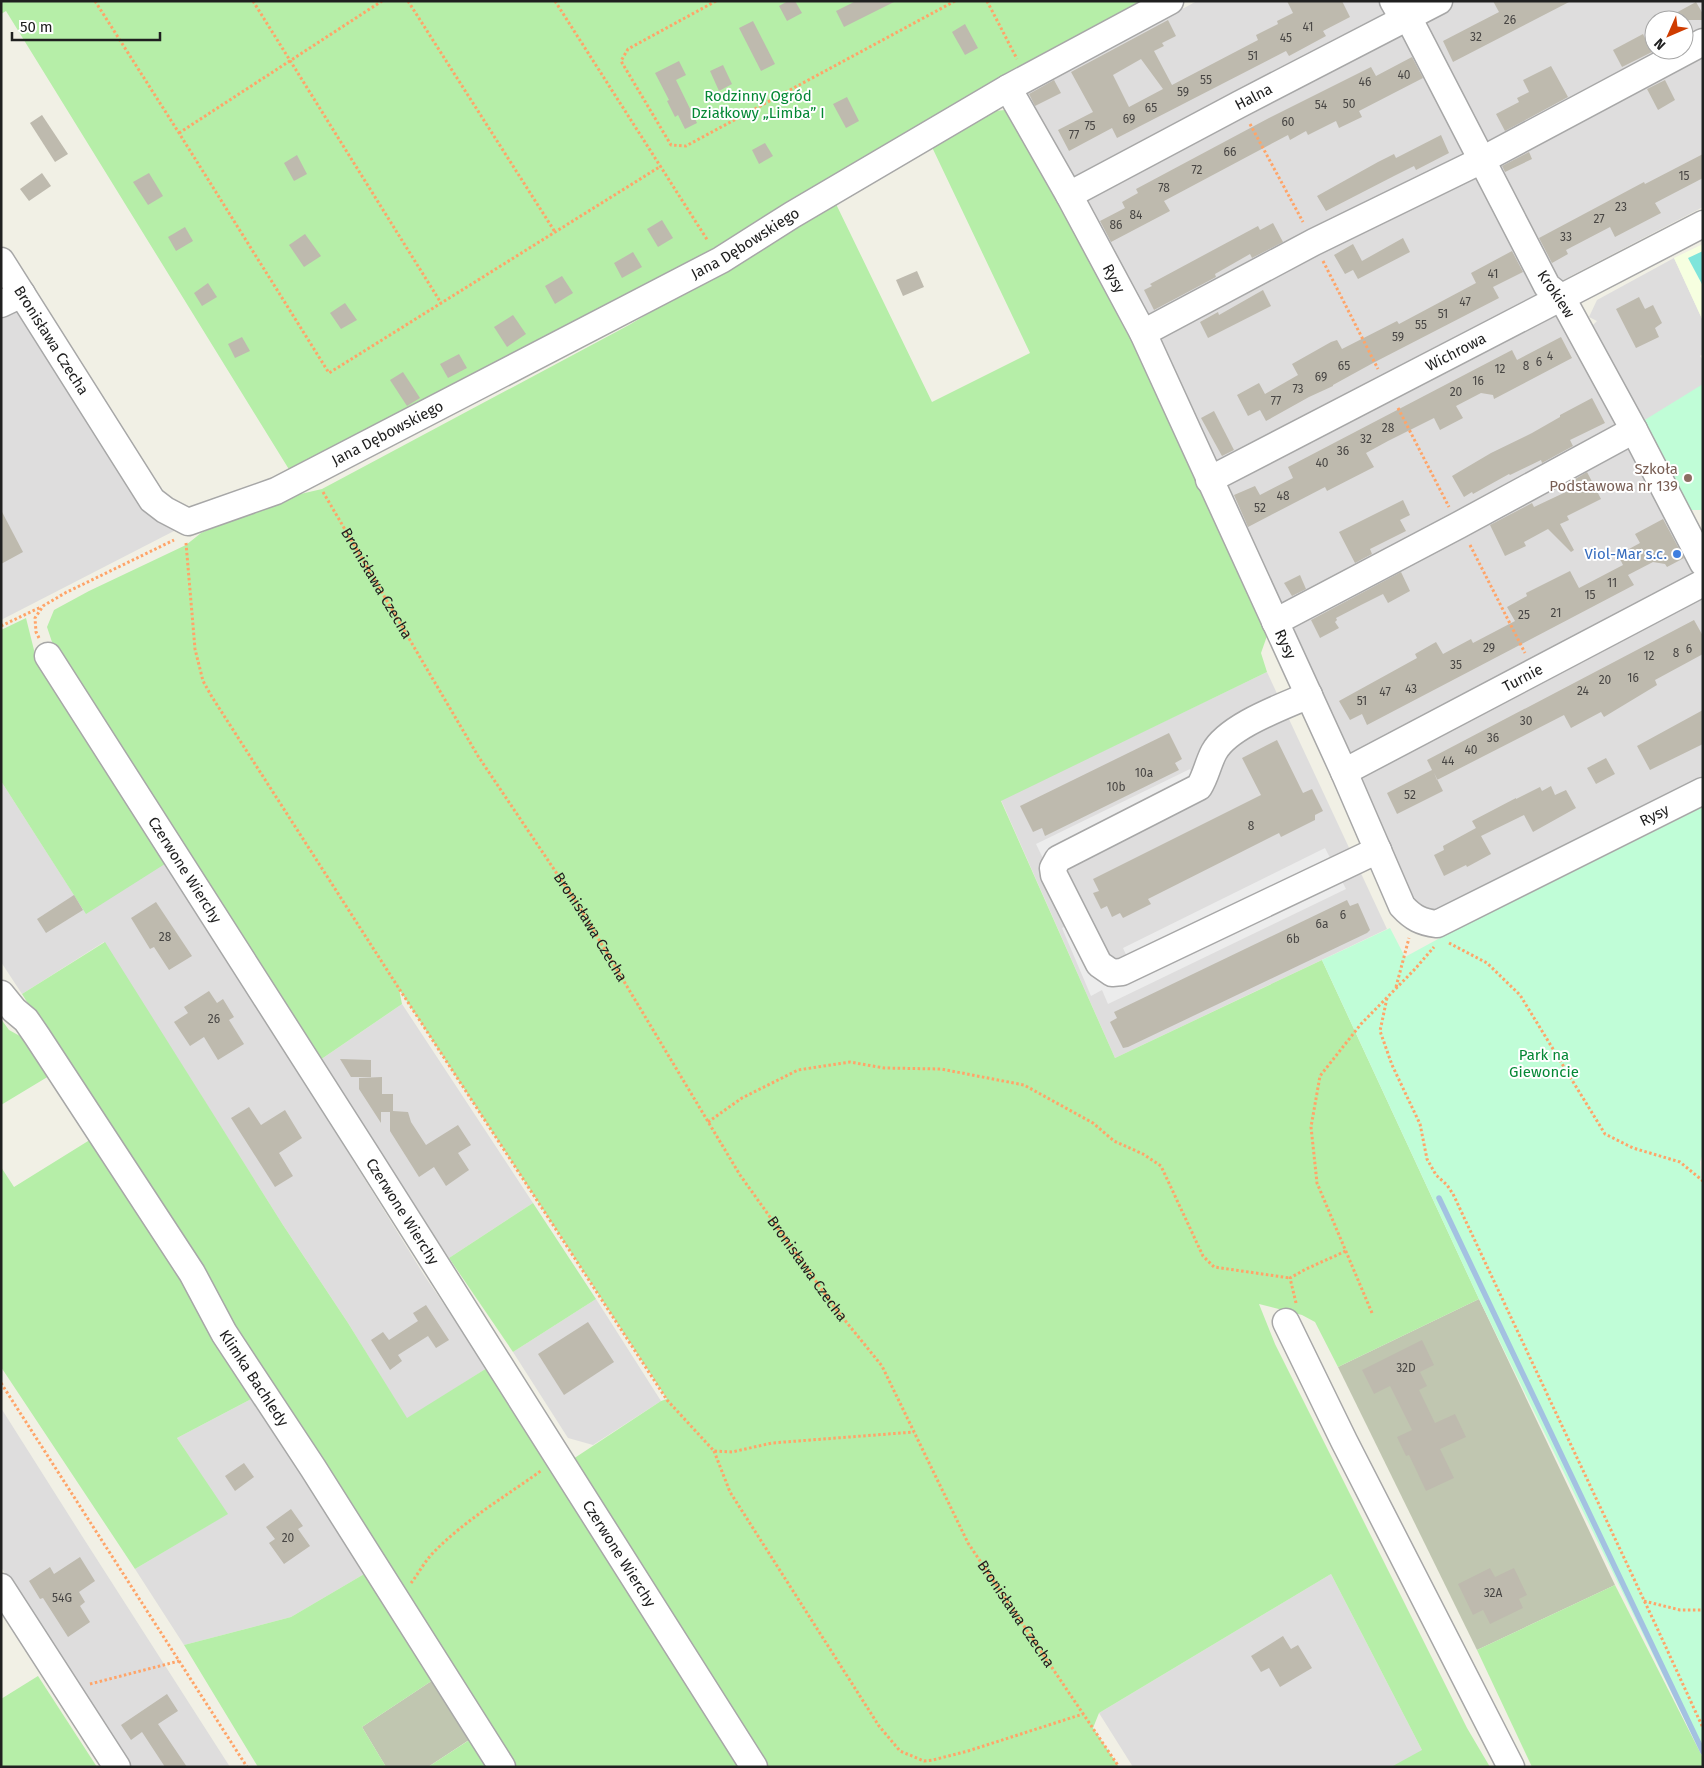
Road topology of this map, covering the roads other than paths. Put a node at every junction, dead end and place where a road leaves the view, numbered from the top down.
1 (1170, 1) edge
2 (1439, 1) edge
3 (1401, 9) edge
4 (1703, 42) edge
5 (1017, 82) junction
6 (1482, 160) junction
7 (1069, 195) junction
8 (1703, 224) edge
9 (1, 261) edge
10 (1562, 298) junction
11 (11, 299) edge
12 (1142, 333) junction
13 (1634, 430) junction
14 (1209, 480) junction
15 (188, 522) joint
16 (1703, 563) edge
17 (1703, 583) edge
18 (1275, 622) junction
19 (48, 656) road end
20 (1308, 695) junction
21 (1344, 772) junction
22 (1703, 791) edge
23 (1378, 850) junction
24 (1, 994) edge
25 (1286, 1322) road end
26 (1, 1587) edge
27 (117, 1767) edge
28 (502, 1767) edge
29 (754, 1767) edge
30 (1511, 1767) edge

1 - 5 street, Jana Dębowskiego
2 - 3 street, Halna
3 - 6 street, Krokiew
3 - 7 street, Halna
4 - 6 street
5 - 7 street, Rysy
5 - 15 street, Jana Dębowskiego
6 - 10 street, Krokiew
6 - 12 street
7 - 12 street, Rysy
8 - 10 street, Wichrowa
9 - 11 street, Bronisława Czecha
10 - 13 street, Krokiew
10 - 14 street, Wichrowa
11 - 15 street, Bronisława Czecha
12 - 14 street, Rysy
13 - 16 street, Krokiew
13 - 18 street
14 - 18 street, Rysy
17 - 21 street, Turnie
18 - 20 street, Rysy
19 - 29 street, Czerwone Wierchy
20 - 21 street, Rysy
20 - 23 street
21 - 23 street, Rysy
22 - 23 street, Rysy
24 - 28 street, Klimka Bachledy
25 - 30 street
26 - 27 street

